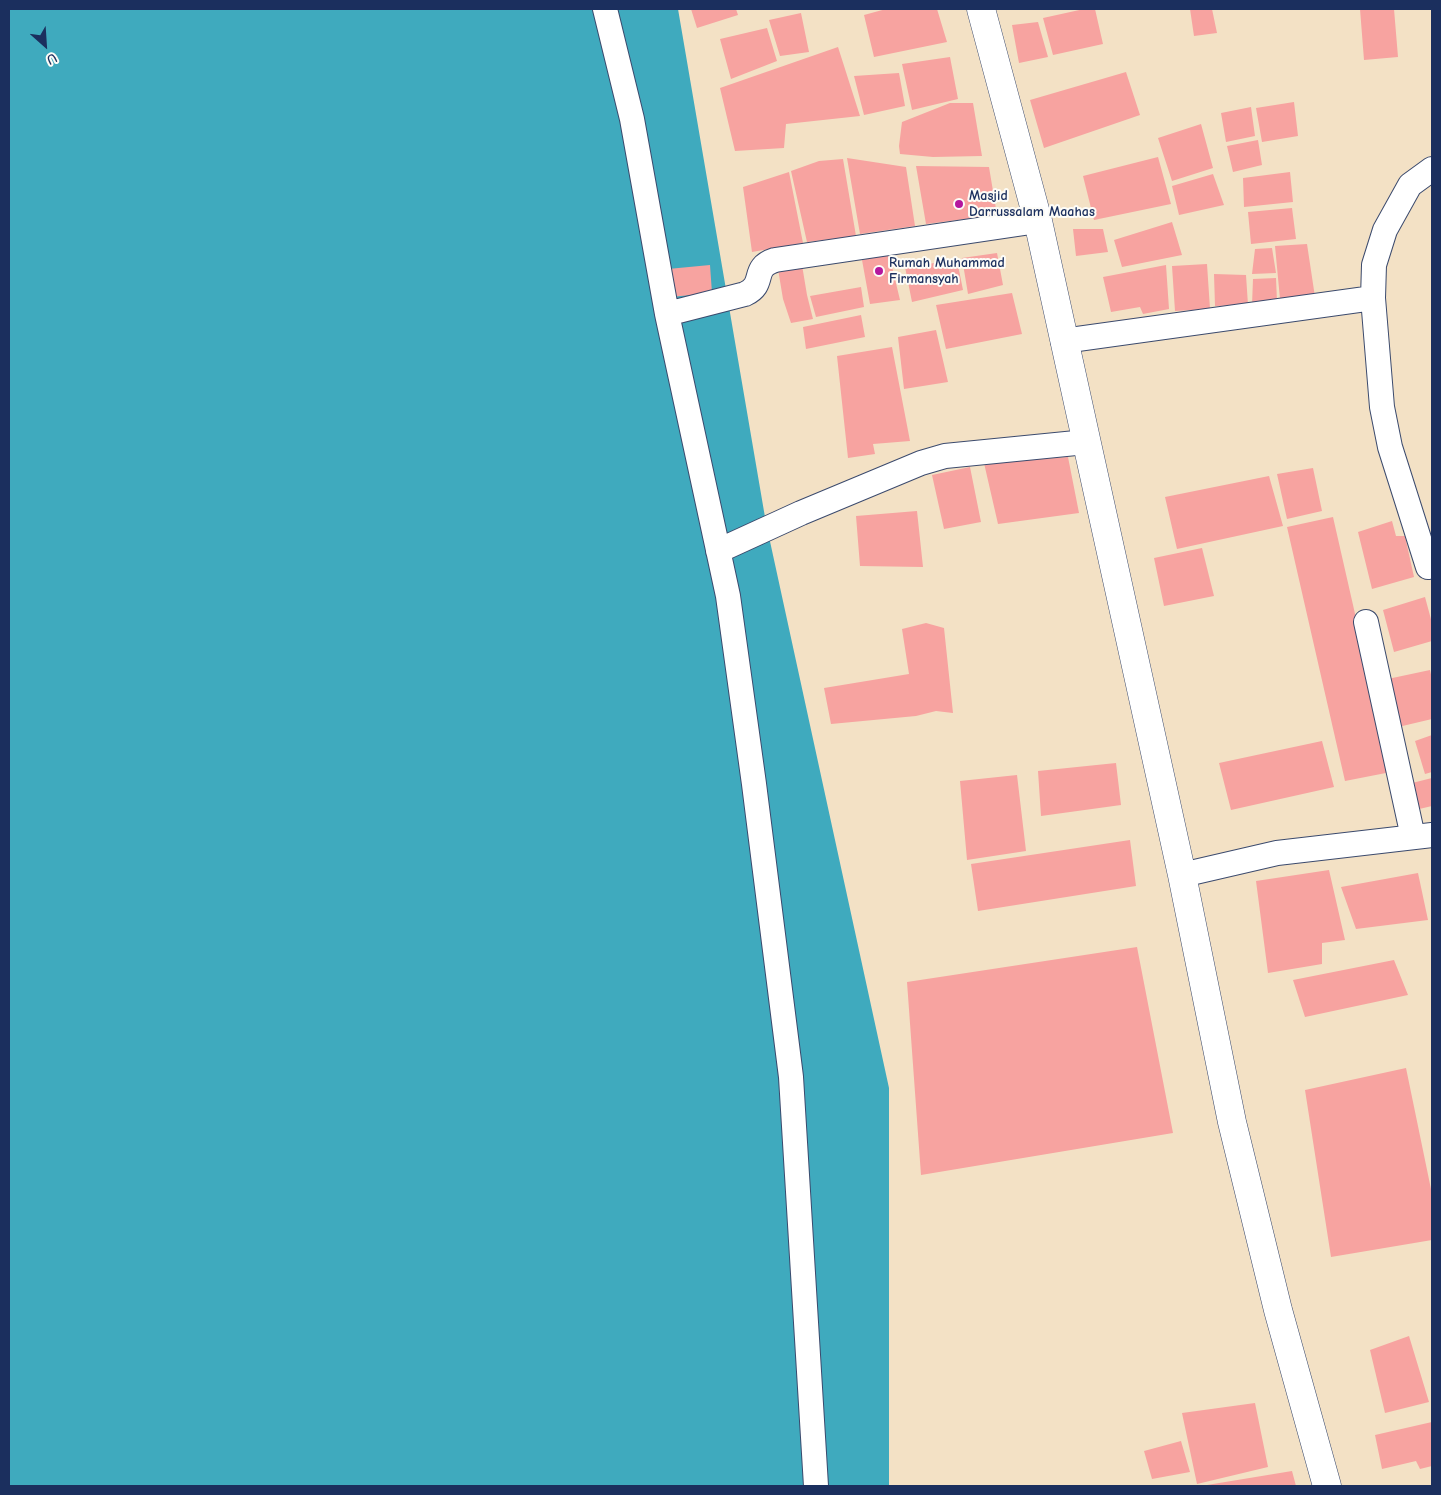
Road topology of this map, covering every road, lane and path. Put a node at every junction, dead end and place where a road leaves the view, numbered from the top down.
1 (605, 9) edge
2 (981, 9) edge
3 (1432, 169) edge
4 (1038, 221) junction
5 (1373, 298) junction
6 (667, 314) junction
7 (1063, 341) junction
8 (1086, 442) junction
9 (718, 551) junction
10 (1431, 572) edge
11 (1366, 622) dead end
12 (1423, 836) edge
13 (1182, 876) junction
14 (816, 1486) edge
15 (1327, 1486) edge

1 - 6 street
2 - 4 highway
3 - 5 street
4 - 6 street
4 - 7 highway
5 - 7 street
5 - 10 street
6 - 9 street
7 - 8 highway
8 - 9 street
8 - 13 highway
9 - 14 street
11 - 12 street
12 - 13 street
13 - 15 highway

